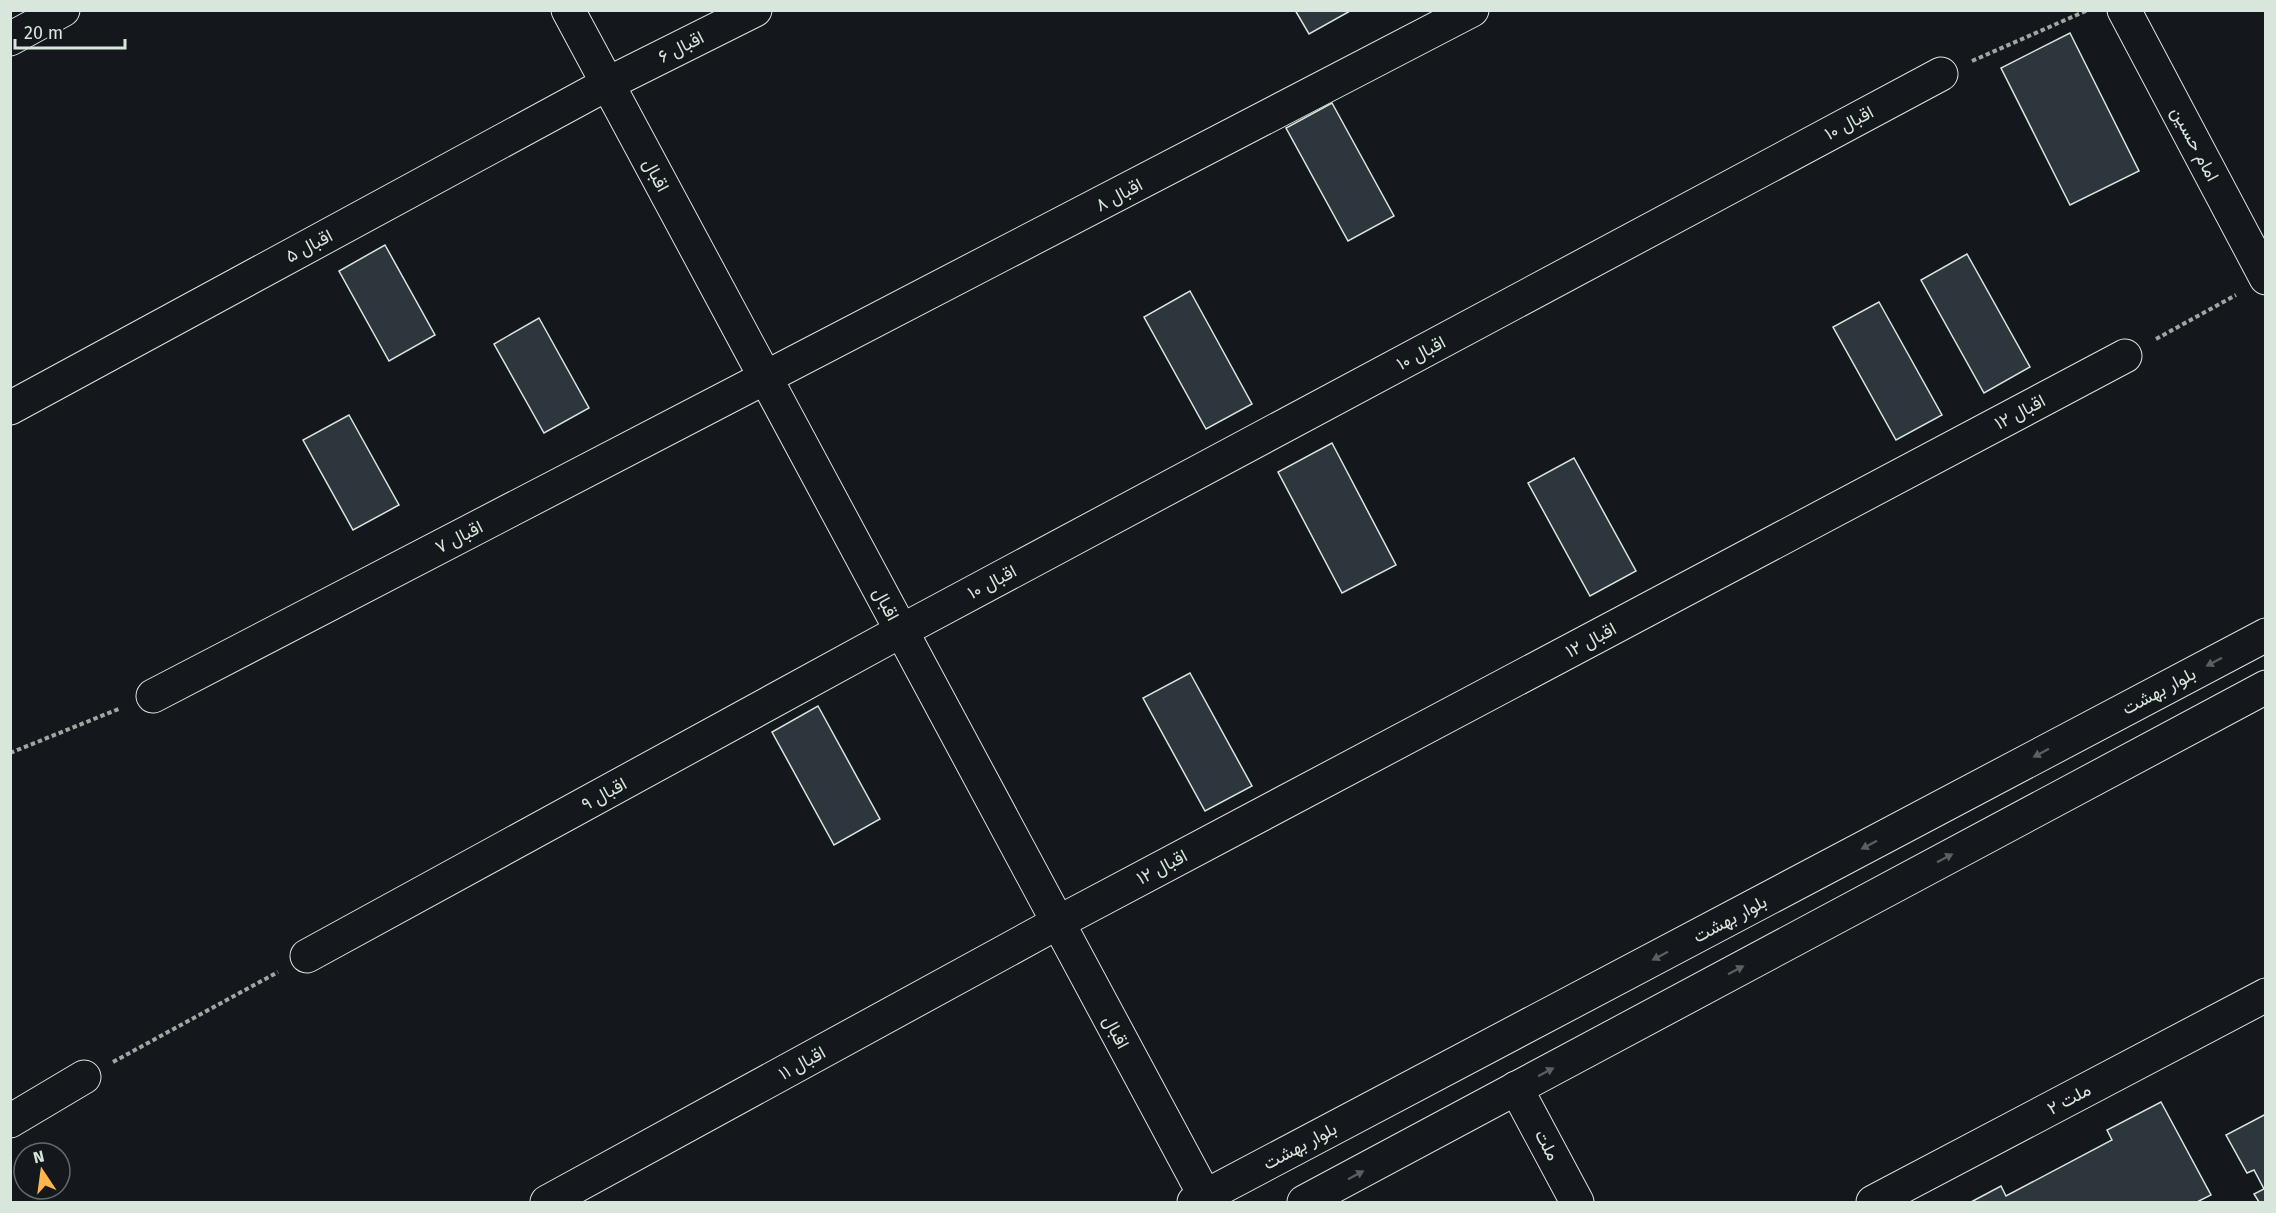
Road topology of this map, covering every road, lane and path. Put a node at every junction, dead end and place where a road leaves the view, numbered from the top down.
1 (63, 10) edge
2 (568, 10) edge
3 (754, 10) edge
4 (1472, 10) edge
5 (2088, 10) edge
6 (2124, 10) edge
7 (10, 39) edge
8 (1941, 74) joint
9 (607, 84) junction
10 (2255, 284) edge
11 (2125, 356) joint
12 (765, 379) junction
13 (10, 408) edge
14 (901, 632) junction
15 (2265, 635) edge
16 (2265, 687) edge
17 (153, 696) joint
18 (10, 753) edge
19 (1057, 923) junction
20 (307, 956) joint
21 (2265, 995) edge
22 (84, 1077) joint
23 (1516, 1088) junction
24 (10, 1121) edge
25 (1202, 1201) edge
26 (547, 1203) edge
27 (1304, 1203) edge
28 (1577, 1203) edge
29 (1873, 1203) edge

1 - 7 street
2 - 9 street, اقبال
3 - 9 street, اقبال ۶
4 - 12 street, اقبال ۸
5 - 8 path
6 - 10 street, امام حسین
8 - 14 street, اقبال ۱۰
9 - 12 street, اقبال
9 - 13 street, اقبال ۵
10 - 11 path
11 - 19 street, اقبال ۱۲
12 - 14 street, اقبال
12 - 17 street, اقبال ۷
14 - 19 street, اقبال
14 - 20 street, اقبال ۹
15 -> 25 street, بلوار بهشت
23 -> 16 street
17 - 18 path
19 - 25 street, اقبال
19 - 26 street, اقبال ۱۱
20 - 22 path
21 - 29 street, ملت ۲
22 - 24 street
27 -> 23 street
23 - 28 street, ملت

